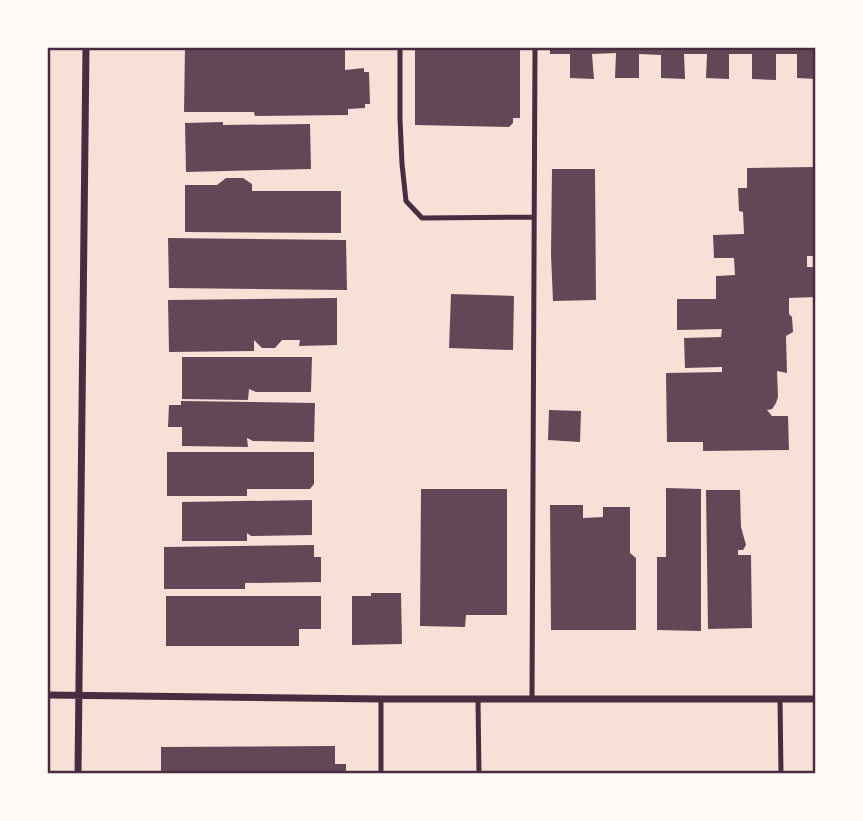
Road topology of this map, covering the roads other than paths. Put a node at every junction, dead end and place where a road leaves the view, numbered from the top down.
1 (86, 47) edge
2 (400, 47) edge
3 (535, 47) edge
4 (534, 217) junction
5 (47, 695) edge
6 (78, 695) junction
7 (382, 699) junction
8 (478, 699) junction
9 (532, 699) junction
10 (780, 699) junction
11 (816, 699) edge
12 (78, 774) edge
13 (381, 774) edge
14 (479, 774) edge
15 (781, 774) edge

1 - 6 street
2 - 4 lane
3 - 4 lane
4 - 9 lane
5 - 6 street
6 - 7 street
6 - 12 street
7 - 8 street
7 - 13 lane
8 - 9 street
8 - 14 lane
9 - 10 street
10 - 11 street
10 - 15 lane

